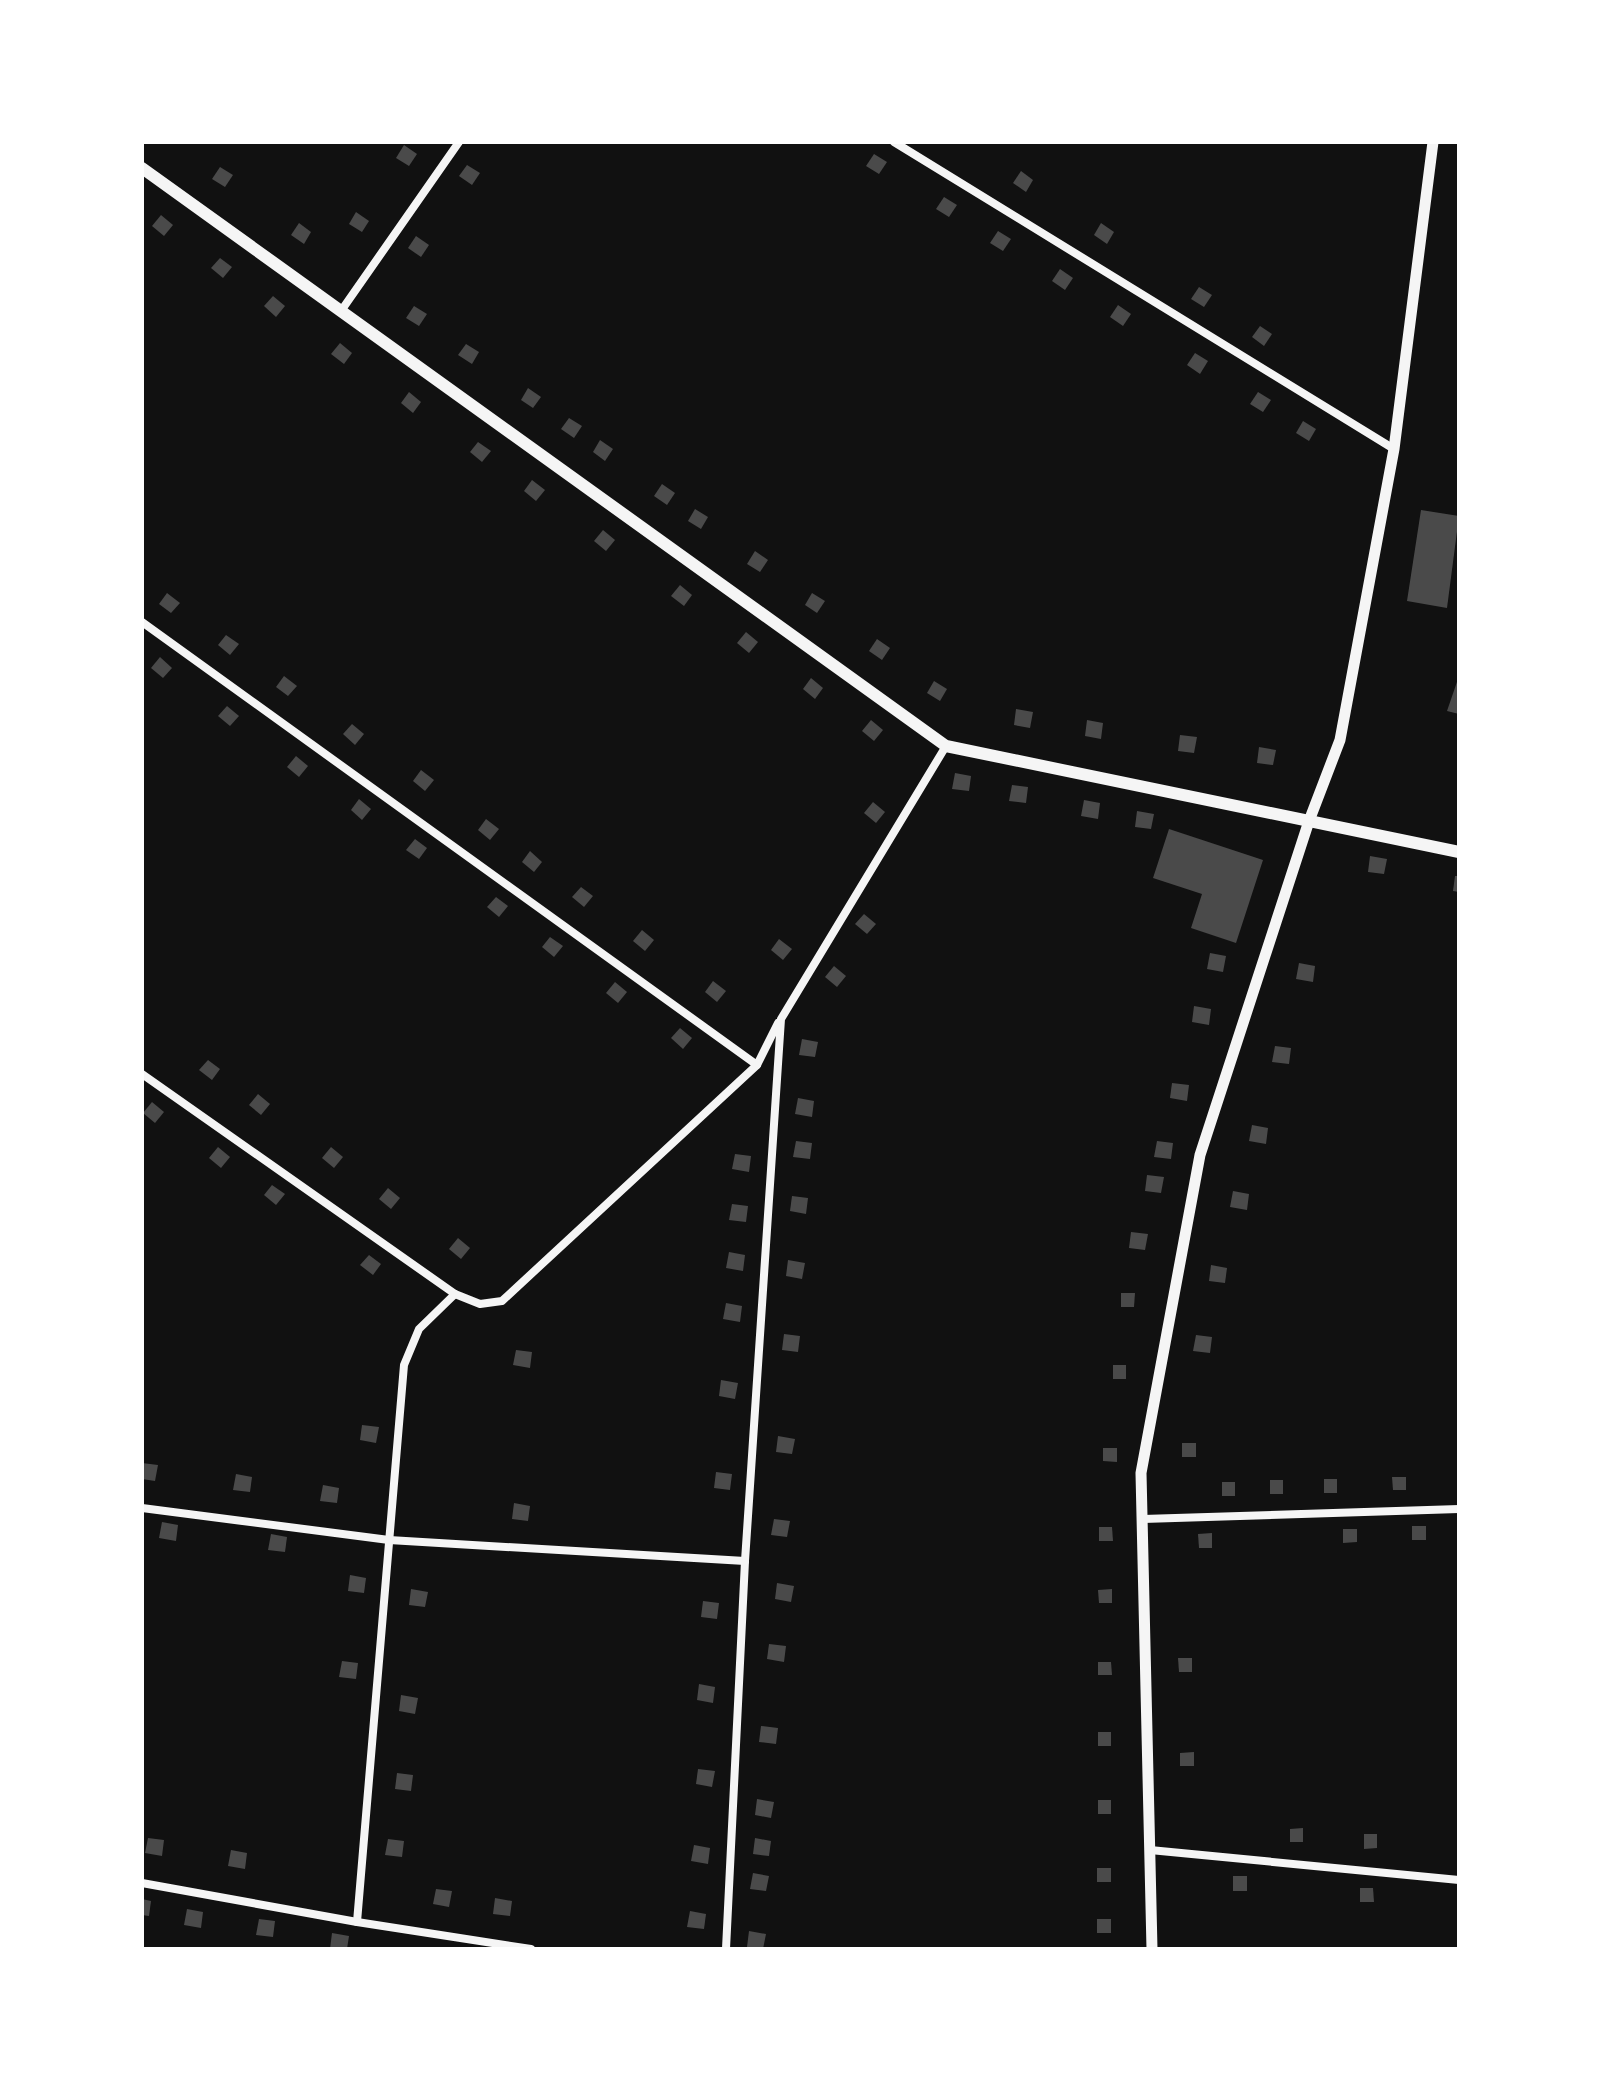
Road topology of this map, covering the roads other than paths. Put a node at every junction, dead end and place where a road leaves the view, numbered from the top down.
1 (459, 142) edge
2 (894, 142) edge
3 (1433, 142) edge
4 (142, 168) edge
5 (341, 311) junction
6 (1394, 449) junction
7 (142, 622) edge
8 (946, 746) junction
9 (1309, 821) junction
10 (1459, 852) edge
11 (781, 1019) junction
12 (757, 1065) junction
13 (142, 1074) edge
14 (455, 1294) junction
15 (142, 1508) edge
16 (1459, 1509) edge
17 (1143, 1519) junction
18 (389, 1540) junction
19 (745, 1561) junction
20 (1150, 1850) junction
21 (1459, 1880) edge
22 (142, 1883) edge
23 (357, 1922) junction
24 (531, 1949) edge
25 (726, 1949) edge
26 (1152, 1949) edge

1 - 5 street
2 - 6 street
3 - 6 street
4 - 5 main road
5 - 8 main road
6 - 9 street
7 - 12 street
8 - 9 main road
8 - 11 street
9 - 10 main road
9 - 17 street
11 - 12 street
11 - 19 street
12 - 14 street
13 - 14 street
14 - 18 street
15 - 18 street
16 - 17 street
17 - 20 street
18 - 19 street
18 - 23 street
19 - 25 street
20 - 21 street
20 - 26 street
22 - 23 street
23 - 24 street

